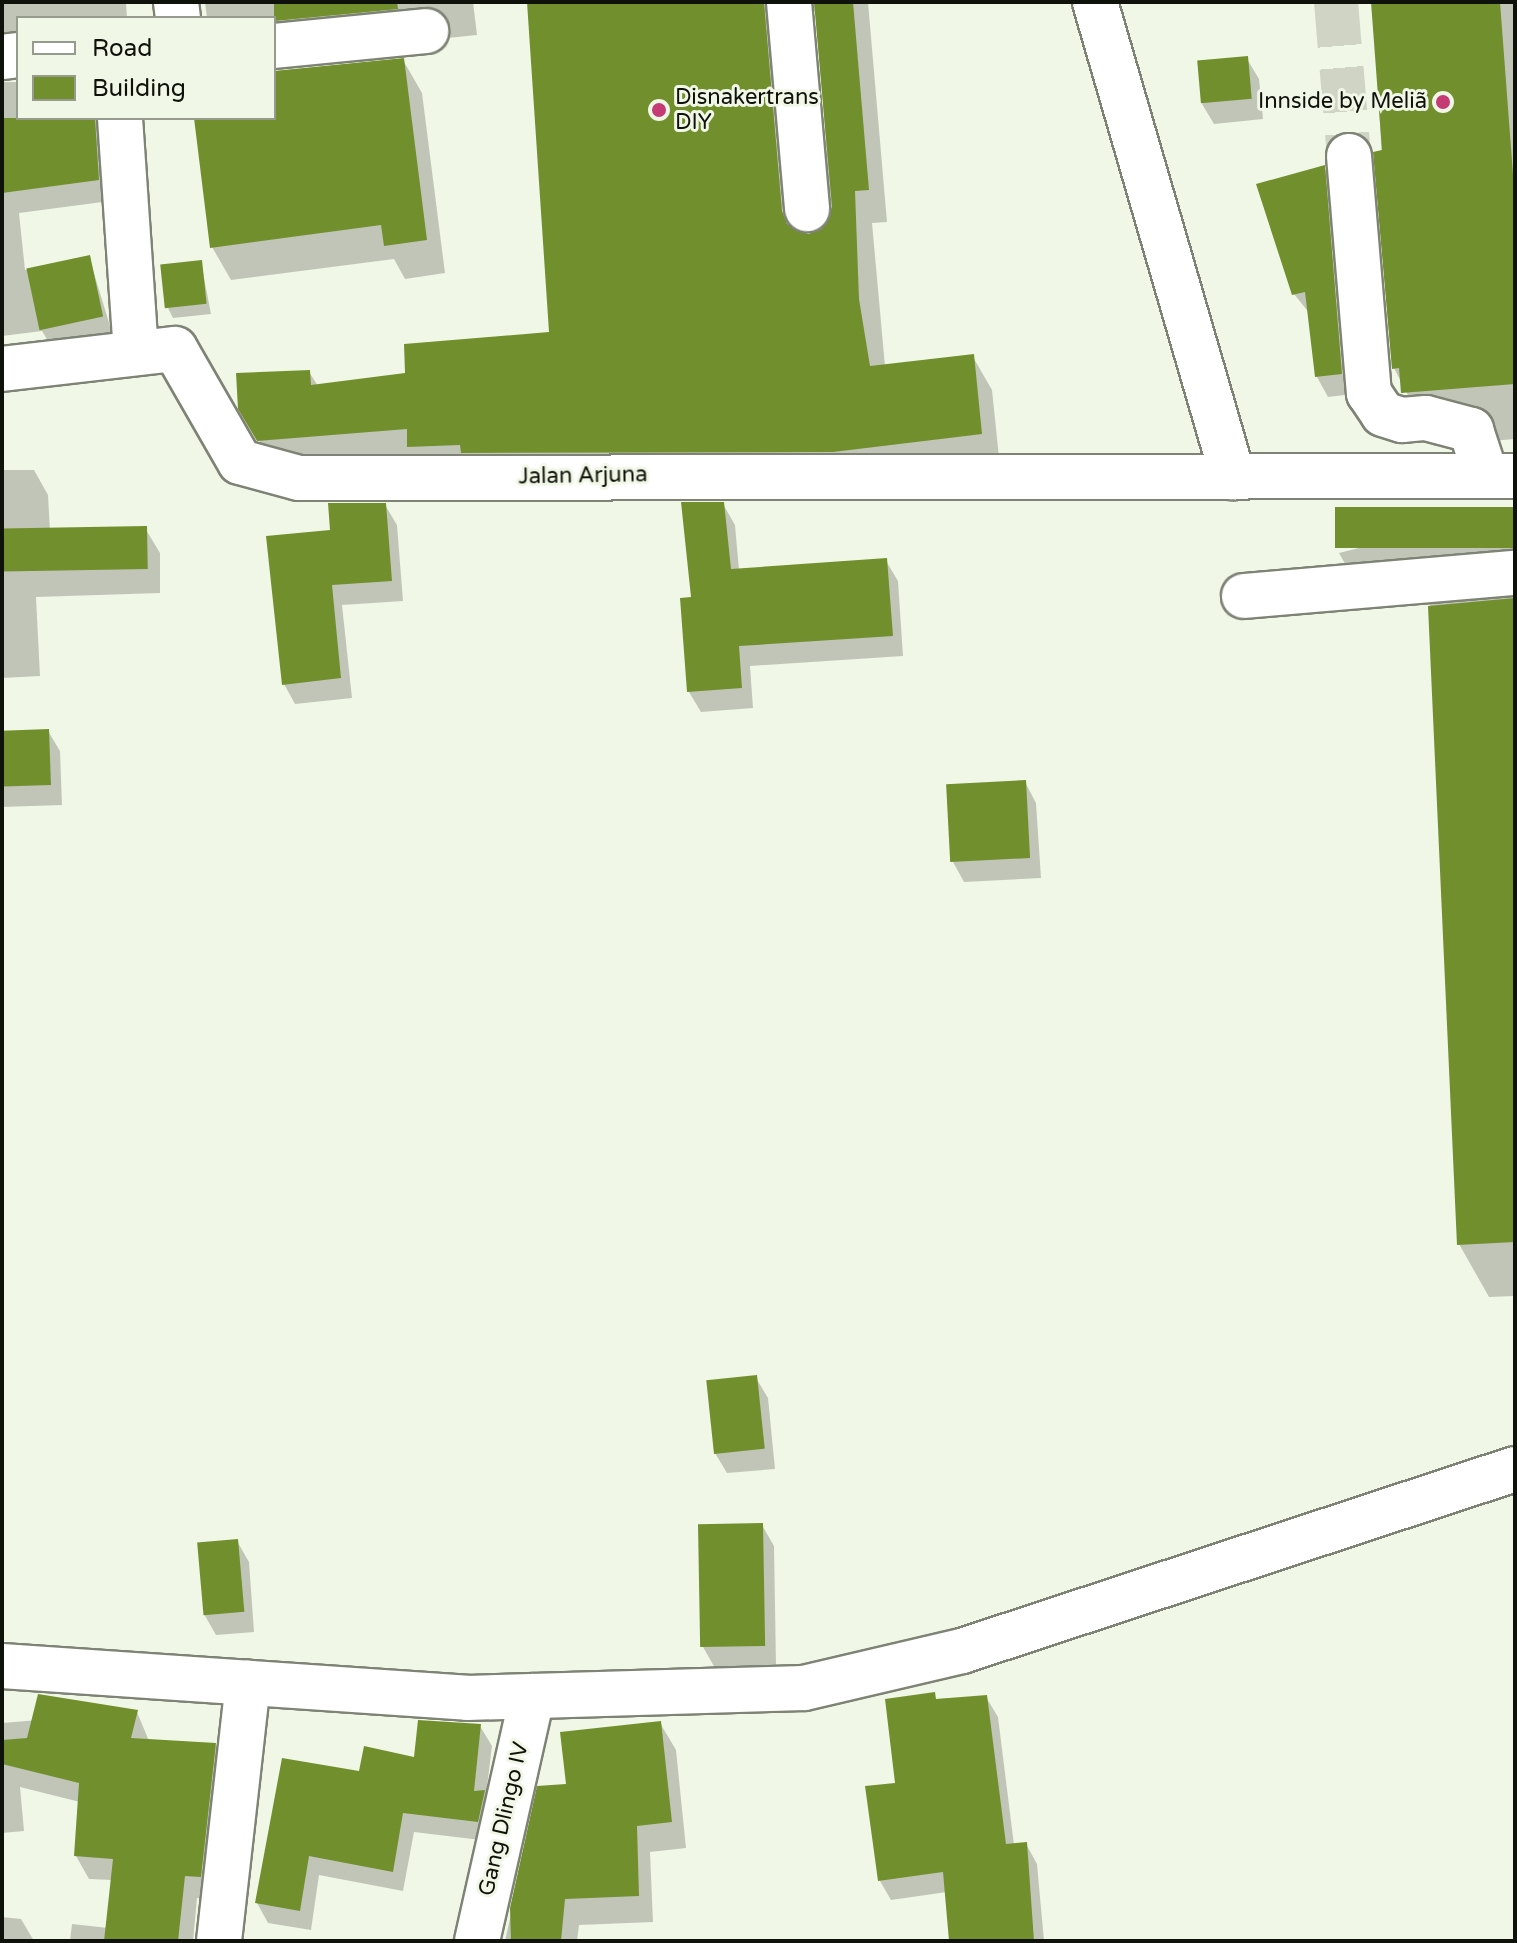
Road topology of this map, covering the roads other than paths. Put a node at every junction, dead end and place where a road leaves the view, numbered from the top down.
1 (789, 2) edge
2 (1095, 2) edge
3 (426, 31) dead end
4 (276, 46) edge
5 (120, 120) edge
6 (1349, 156) tunnel mouth
7 (807, 209) dead end
8 (136, 352) junction
9 (2, 369) edge
10 (1500, 476) edge
11 (1233, 477) junction
12 (1515, 573) edge
13 (1244, 596) dead end
14 (1515, 1469) edge
15 (2, 1666) edge
16 (248, 1683) junction
17 (532, 1696) junction
18 (219, 1941) edge
19 (477, 1941) edge

1 - 7 street
2 - 11 street
3 - 4 street
5 - 8 street
6 - 10 street
8 - 9 street, Jalan Arjuna
8 - 11 street, Jalan Arjuna
10 - 11 street
12 - 13 street
14 - 17 street
15 - 16 street
16 - 17 street
16 - 18 street
17 - 19 street, Gang Dlingo IV

